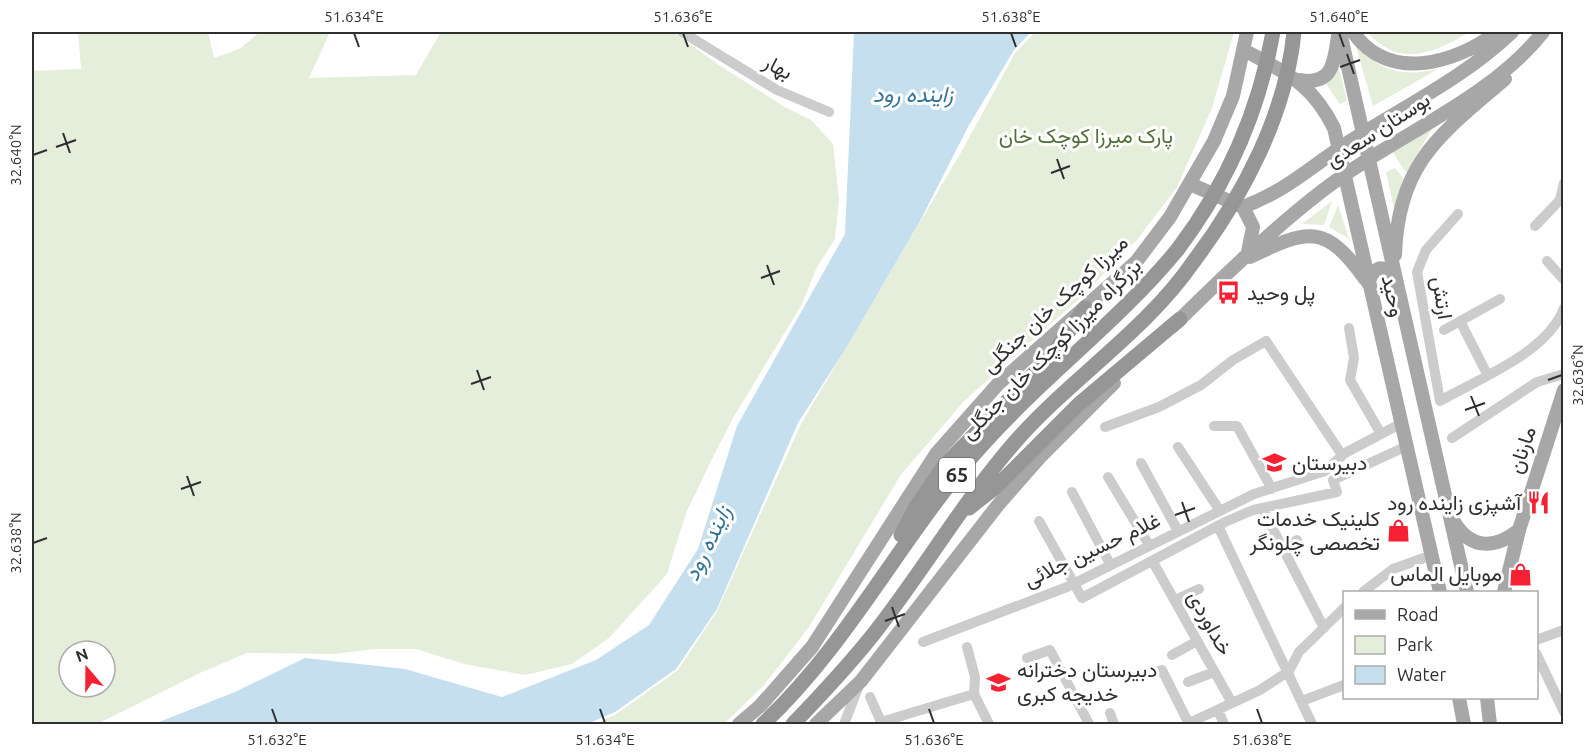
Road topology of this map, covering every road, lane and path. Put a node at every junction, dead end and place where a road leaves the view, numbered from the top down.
1 (682, 32) edge
2 (1247, 32) edge
3 (1273, 32) edge
4 (1294, 32) edge
5 (1340, 32) edge
6 (1353, 32) edge
7 (1497, 32) edge
8 (1512, 32) edge
9 (1544, 32) edge
10 (1244, 50) junction
11 (1528, 51) junction
12 (1298, 80) junction
13 (829, 112) dead end
14 (1363, 133) junction
15 (1340, 147) junction
16 (1368, 161) junction
17 (1345, 175) junction
18 (1190, 184) junction
19 (1563, 187) edge
20 (1243, 207) junction
21 (1458, 214) dead end
22 (1535, 226) dead end
23 (1248, 253) junction
24 (1547, 261) dead end
25 (1235, 265) junction
26 (1394, 275) junction
27 (1563, 280) edge
28 (1368, 283) junction
29 (1500, 299) dead end
30 (1085, 308) junction
31 (1563, 308) edge
32 (1180, 319) junction
33 (1460, 321) junction
34 (1349, 328) dead end
35 (1563, 329) edge
36 (1444, 330) dead end
37 (1550, 330) junction
38 (1487, 374) junction
39 (1563, 374) edge
40 (1563, 390) edge
41 (1402, 423) junction
42 (1214, 426) dead end
43 (1105, 427) dead end
44 (1382, 434) junction
45 (1452, 438) dead end
46 (1407, 446) junction
47 (1178, 447) dead end
48 (1342, 455) junction
49 (1141, 463) dead end
50 (1311, 476) junction
51 (1108, 477) dead end
52 (1272, 489) junction
53 (1072, 492) dead end
54 (1317, 496) junction
55 (1262, 508) junction
56 (1220, 511) junction
57 (1450, 517) junction
58 (1039, 521) dead end
59 (953, 522) junction
60 (1218, 526) junction
61 (1519, 530) junction
62 (1179, 531) junction
63 (1297, 540) dead end
64 (1149, 545) junction
65 (1283, 548) junction
66 (1432, 555) junction
67 (1153, 562) junction
68 (1106, 566) junction
69 (885, 575) junction
70 (1074, 583) junction
71 (1110, 584) junction
72 (1199, 589) dead end
73 (1364, 591) edge
74 (1440, 591) edge
75 (1467, 591) edge
76 (1504, 591) edge
77 (1175, 600) junction
78 (1343, 609) edge
79 (1324, 628) junction
80 (1563, 630) edge
81 (1538, 639) edge
82 (1197, 641) junction
83 (923, 642) dead end
84 (967, 647) dead end
85 (1172, 655) dead end
86 (1538, 657) edge
87 (1027, 658) dead end
88 (1289, 671) junction
89 (1214, 672) junction
90 (1141, 677) dead end
91 (861, 681) junction
92 (1188, 682) dead end
93 (1343, 685) edge
94 (974, 693) junction
95 (870, 697) dead end
96 (1459, 699) edge
97 (1487, 699) edge
98 (1561, 699) edge
99 (1302, 701) junction
100 (1232, 703) junction
101 (1218, 710) junction
102 (1110, 712) dead end
103 (1563, 712) edge
104 (881, 723) edge
105 (739, 724) edge
106 (763, 724) edge
107 (793, 724) edge
108 (816, 724) edge
109 (844, 724) edge
110 (989, 724) edge
111 (1089, 724) edge
112 (1114, 724) edge
113 (1188, 724) edge
114 (1224, 724) edge
115 (1312, 724) edge
116 (1464, 724) edge
117 (1490, 724) edge

1 - 13 street, بهار
2 - 10 main road, میرزا کوچک خان جنگلی
3 - 69 highway, بزرگراه میرزا کوچک خان جنگلی / 65, bridge
4 - 59 highway, بزرگراه میرزا کوچک خان جنگلی / 65, bridge
5 - 12 main road
5 - 14 main road, وحید
6 - 7 main road
8 - 14 main road, بوستان سعدی
9 - 11 main road, بوستان سعدی
10 - 12 main road, وحید
10 - 18 main road, میرزا کوچک خان جنگلی
11 - 16 main road, بوستان سعدی
11 - 26 main road
12 - 15 main road, وحید
14 - 15 main road, بوستان سعدی
14 - 16 main road, وحید
15 - 17 main road, وحید
15 - 20 main road, بوستان سعدی
16 - 17 main road, بوستان سعدی
16 - 26 main road, وحید
17 - 23 main road, بوستان سعدی
17 - 28 main road, وحید
18 - 20 main road
18 - 30 main road, میرزا کوچک خان جنگلی
19 - 22 street
20 - 23 main road
21 - 38 street, ارتش
23 - 25 main road, بوستان سعدی
24 - 27 street
25 - 28 main road
25 - 32 main road
26 - 28 main road
26 - 57 main road, وحید
28 - 41 main road, وحید
29 - 33 street
30 - 69 highway
30 - 105 main road, میرزا کوچک خان جنگلی
31 - 37 street
32 - 59 highway
32 - 91 main road
33 - 36 street
33 - 38 street
34 - 44 street
35 - 37 street
37 - 38 street
39 - 45 street
40 - 61 main road, مارنان
41 - 44 street, غلام حسین جلائی
41 - 46 main road, وحید
42 - 52 street
43 - 48 street
44 - 48 street, غلام حسین جلائی
46 - 54 street
46 - 66 main road, وحید
47 - 56 street
48 - 50 street, غلام حسین جلائی
49 - 62 street
50 - 52 street, غلام حسین جلائی
50 - 54 street
51 - 64 street
52 - 56 street, غلام حسین جلائی
53 - 68 street
54 - 55 street
55 - 60 street
55 - 65 street
56 - 62 street, غلام حسین جلائی
57 - 61 main road
57 - 75 main road, وحید
58 - 70 street
59 - 107 highway, بزرگراه میرزا کوچک خان جنگلی / 65
60 - 67 street
60 - 88 street
61 - 76 main road, مارنان
62 - 64 street, غلام حسین جلائی
63 - 65 street
64 - 68 street, غلام حسین جلائی
65 - 79 street
66 - 73 street
66 - 74 main road, وحید
67 - 71 street
67 - 77 street, خداوردی
68 - 70 street, غلام حسین جلائی
68 - 71 street
69 - 106 highway, بزرگراه میرزا کوچک خان جنگلی / 65
70 - 71 street
70 - 83 street, غلام حسین جلائی
72 - 77 street
77 - 82 street, خداوردی
78 - 79 street
79 - 88 street
80 - 81 street
82 - 85 street
82 - 89 street, خداوردی
84 - 94 street
86 - 98 street
87 - 111 street
88 - 99 street
88 - 100 street
89 - 92 street
89 - 100 street, خداوردی
90 - 113 street
91 - 108 main road
91 - 109 street
93 - 99 street
94 - 104 street
94 - 110 street
95 - 104 street
96 - 116 main road
97 - 117 main road
98 - 103 street
99 - 115 street
100 - 101 street
101 - 113 street
101 - 114 street
102 - 112 street

